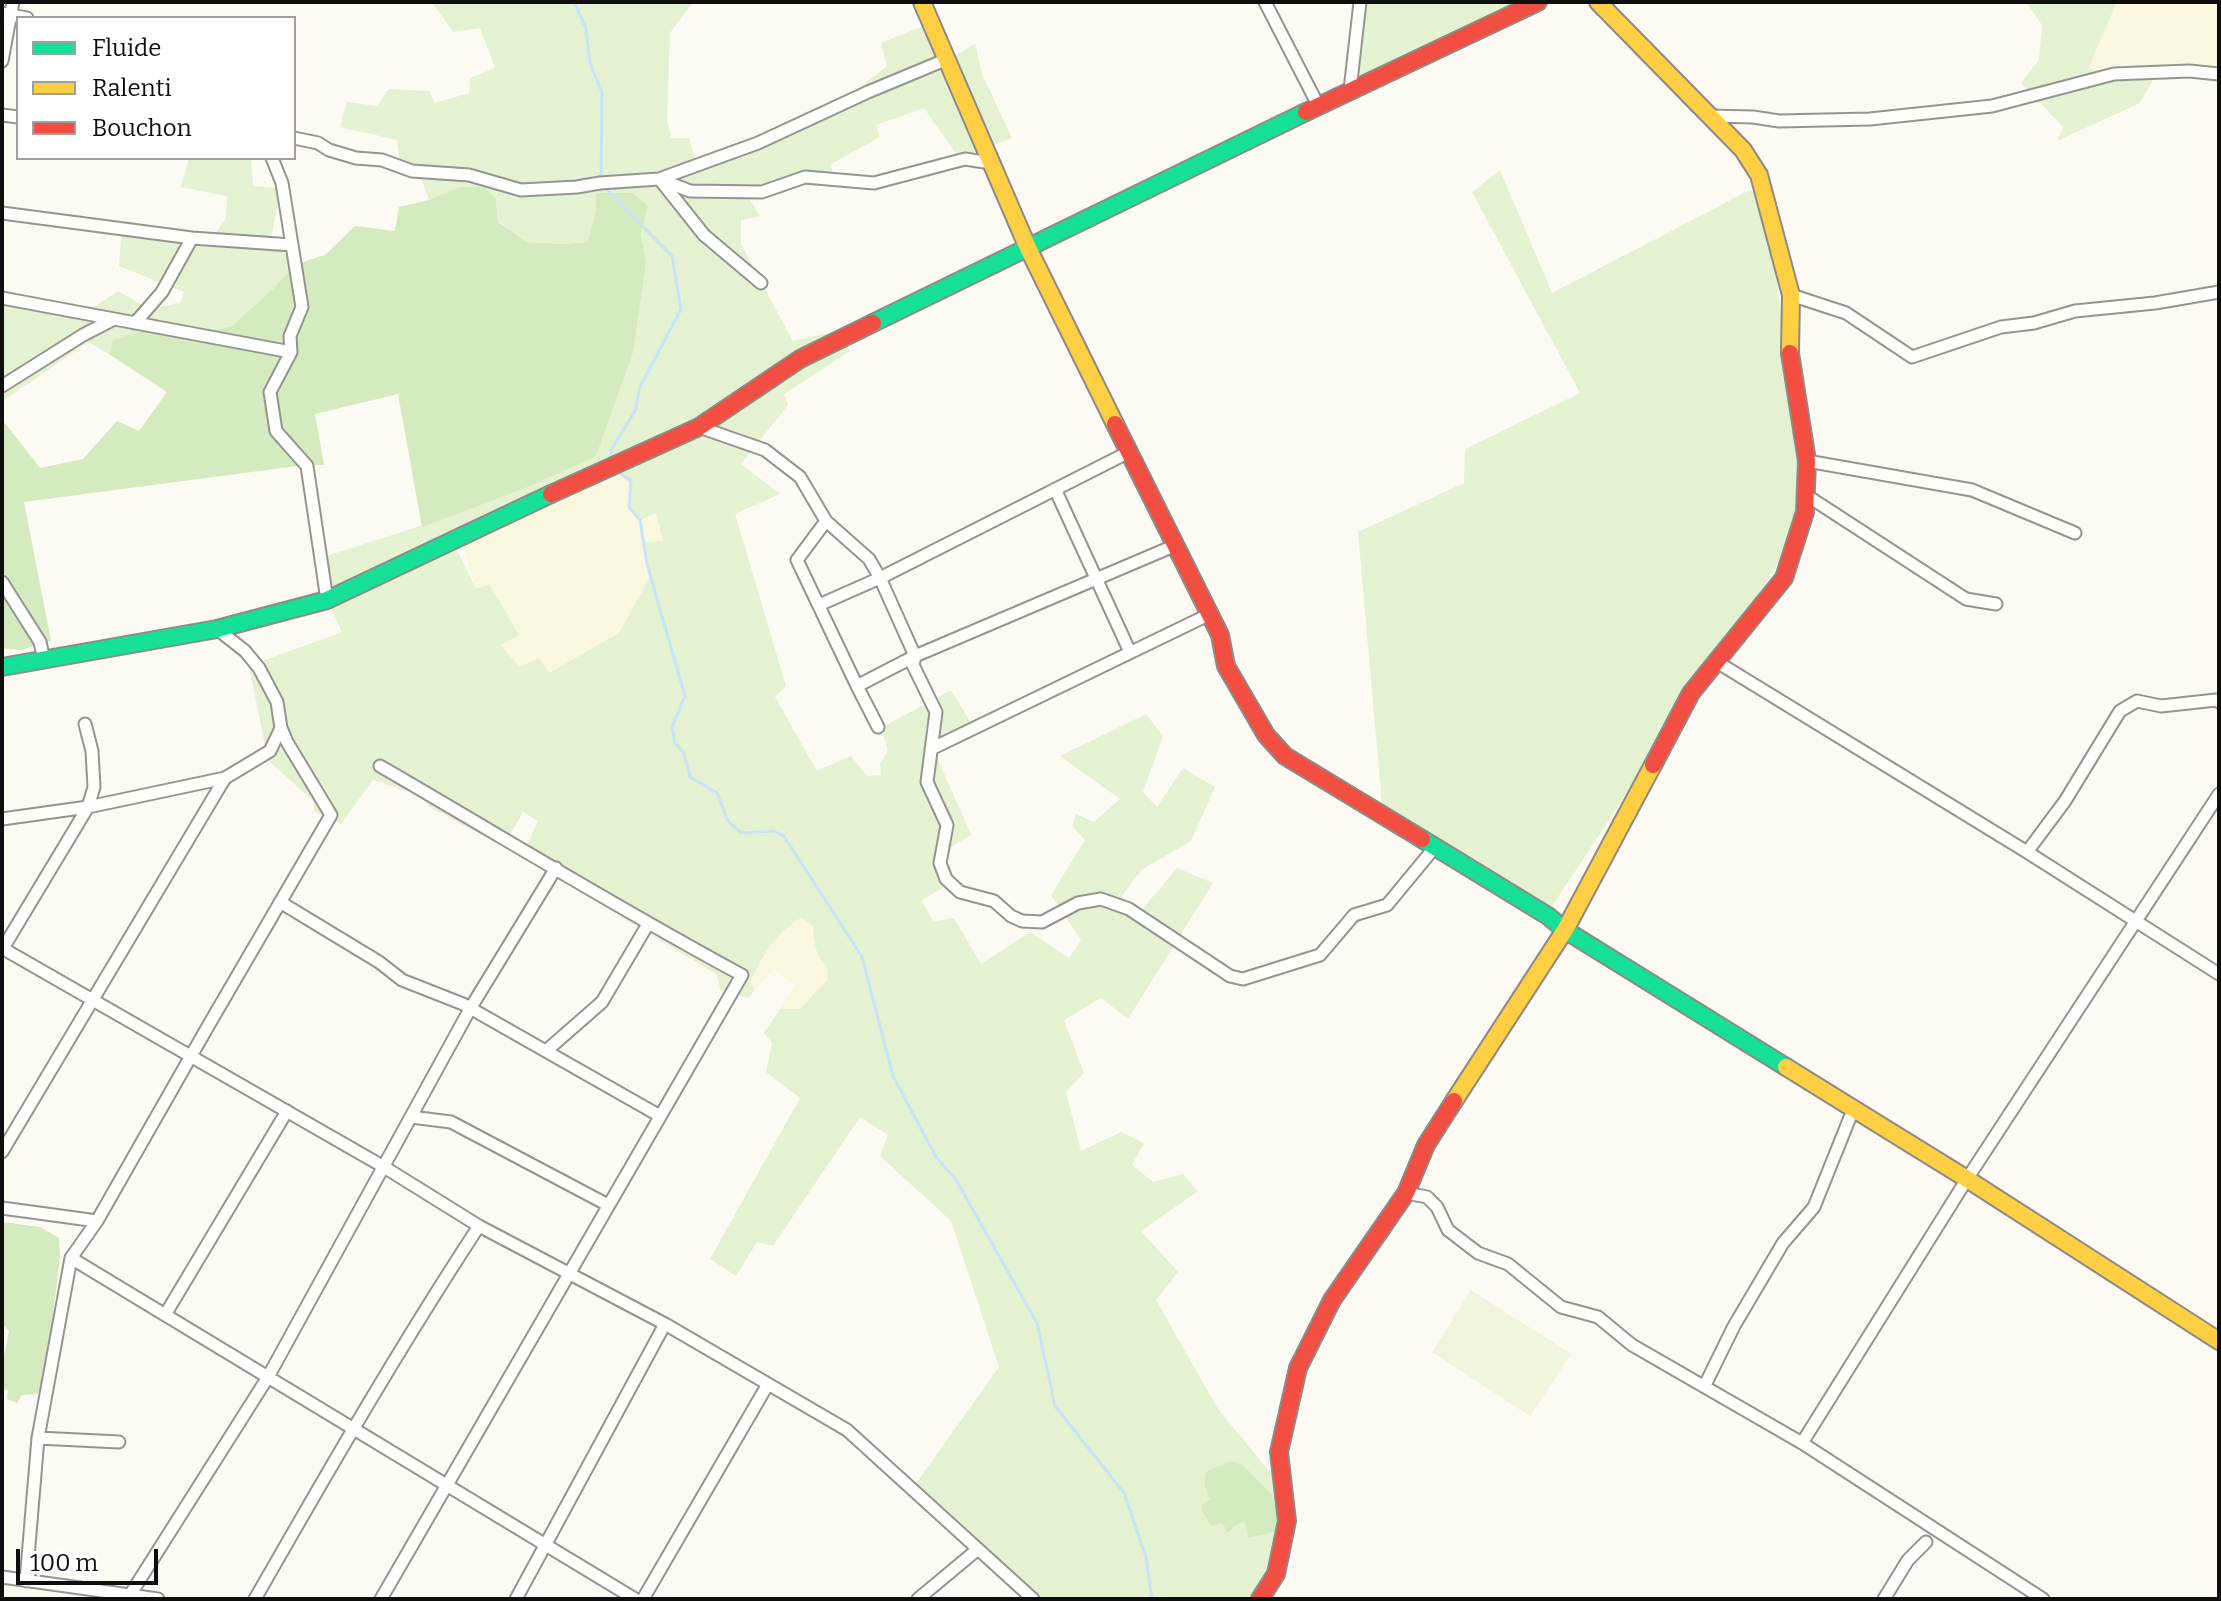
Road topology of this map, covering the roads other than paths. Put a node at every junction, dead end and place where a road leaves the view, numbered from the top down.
1 (13, 2) edge
2 (922, 2) edge
3 (1265, 2) edge
4 (1360, 2) edge
5 (1538, 2) edge
6 (1598, 2) edge
7 (6, 14) edge
8 (945, 60) junction
9 (2, 61) edge
10 (2219, 74) edge
11 (1350, 90) junction
12 (1318, 105) junction
13 (1710, 116) junction
14 (296, 138) edge
15 (273, 160) edge
16 (991, 163) junction
17 (659, 179) junction
18 (2, 213) edge
19 (192, 238) junction
20 (292, 245) junction
21 (1028, 248) junction
22 (761, 283) dead end
23 (2219, 292) edge
24 (1791, 295) junction
25 (2, 298) edge
26 (114, 319) junction
27 (135, 323) junction
28 (291, 352) junction
29 (2, 386) edge
30 (699, 427) junction
31 (1129, 452) junction
32 (1807, 461) junction
33 (1055, 489) junction
34 (1806, 495) junction
35 (826, 521) junction
36 (2075, 533) dead end
37 (1176, 545) junction
38 (880, 578) junction
39 (1097, 580) junction
40 (2, 582) edge
41 (327, 600) junction
42 (1996, 604) dead end
43 (819, 605) junction
44 (1210, 614) junction
45 (217, 629) junction
46 (1130, 652) junction
47 (915, 656) junction
48 (44, 660) junction
49 (1717, 662) junction
50 (2, 667) edge
51 (857, 686) junction
52 (2219, 702) edge
53 (85, 724) dead end
54 (878, 727) dead end
55 (281, 728) junction
56 (931, 749) junction
57 (380, 766) dead end
58 (225, 778) junction
59 (2219, 794) edge
60 (88, 807) junction
61 (2, 819) edge
62 (1435, 847) junction
63 (2027, 852) junction
64 (556, 868) junction
65 (280, 902) junction
66 (2135, 922) junction
67 (648, 924) junction
68 (1565, 930) junction
69 (2, 949) edge
70 (2219, 974) edge
71 (93, 1000) junction
72 (470, 1009) junction
73 (546, 1051) junction
74 (191, 1055) junction
75 (1853, 1110) junction
76 (287, 1111) junction
77 (660, 1116) junction
78 (411, 1117) junction
79 (2, 1152) edge
80 (384, 1167) junction
81 (1967, 1179) junction
82 (1406, 1193) junction
83 (608, 1205) junction
84 (2, 1208) edge
85 (97, 1221) junction
86 (479, 1226) junction
87 (71, 1258) junction
88 (569, 1273) junction
89 (165, 1315) junction
90 (665, 1324) junction
91 (2219, 1341) edge
92 (268, 1377) junction
93 (768, 1384) junction
94 (1705, 1385) junction
95 (353, 1428) junction
96 (38, 1438) junction
97 (119, 1442) dead end
98 (1802, 1443) junction
99 (446, 1485) junction
100 (1926, 1542) dead end
101 (546, 1546) junction
102 (978, 1549) junction
103 (2, 1577) edge
104 (26, 1581) junction
105 (79, 1588) junction
106 (130, 1595) junction
107 (86, 1599) edge
108 (158, 1599) edge
109 (255, 1599) edge
110 (381, 1599) edge
111 (516, 1599) edge
112 (635, 1599) edge
113 (643, 1599) edge
114 (918, 1599) edge
115 (1033, 1599) edge
116 (1260, 1599) edge
117 (1884, 1599) edge
118 (2043, 1599) edge

1 - 7 street
2 - 8 street
3 - 12 street
4 - 11 street
5 - 11 street
6 - 13 street
7 - 9 street
8 - 16 street
8 - 17 street
10 - 13 street
11 - 12 street
12 - 21 street
13 - 24 street
14 - 17 street
15 - 20 street
16 - 17 street
16 - 21 street
17 - 22 street
18 - 19 street
19 - 20 street
19 - 27 street
20 - 28 street
21 - 30 street
21 - 31 street
23 - 24 street
24 - 32 street
25 - 26 street
26 - 27 street
26 - 29 street
27 - 28 street
28 - 41 street
30 - 35 street
30 - 41 street
31 - 33 street
31 - 37 street
32 - 34 street
32 - 36 street
33 - 38 street
33 - 39 street
34 - 42 street
34 - 49 street
35 - 38 street
35 - 43 street
37 - 39 street
37 - 44 street
38 - 43 street
38 - 47 street
39 - 46 street
39 - 47 street
40 - 48 street
41 - 45 street
43 - 51 street
44 - 46 street
44 - 62 street
45 - 48 street
45 - 55 street
46 - 56 street
47 - 51 street
47 - 56 street
48 - 50 street
49 - 63 street
49 - 68 street
51 - 54 street
52 - 63 street
53 - 60 street
55 - 58 street
55 - 65 street
56 - 62 street
57 - 64 street
58 - 60 street
58 - 71 street
59 - 66 street
60 - 61 street
60 - 69 street
62 - 68 street
63 - 66 street
64 - 67 street
64 - 72 street
65 - 72 street
65 - 74 street
66 - 70 street
66 - 81 street
67 - 73 street
67 - 77 street
68 - 75 street
68 - 82 street
69 - 71 street
71 - 74 street
71 - 79 street
72 - 73 street
72 - 78 street
73 - 77 street
74 - 76 street
74 - 85 street
75 - 81 street
75 - 94 street
76 - 80 street
76 - 89 street
77 - 83 street
78 - 80 street
78 - 83 street
80 - 86 street
80 - 92 street
81 - 91 street
81 - 98 street
82 - 94 street
82 - 116 street
83 - 88 street
84 - 85 street
85 - 87 street
86 - 88 street
86 - 95 street
87 - 89 street
87 - 96 street
88 - 90 street
88 - 99 street
89 - 92 street
90 - 93 street
90 - 101 street
92 - 95 street
92 - 106 street
93 - 102 street
93 - 113 street
94 - 98 street
95 - 99 street
95 - 109 street
96 - 97 street
96 - 104 street
98 - 118 street
99 - 101 street
99 - 110 street
100 - 117 street
101 - 111 street
101 - 112 street
102 - 114 street
102 - 115 street
103 - 104 street
104 - 105 street
105 - 106 street
105 - 107 street
106 - 108 street

